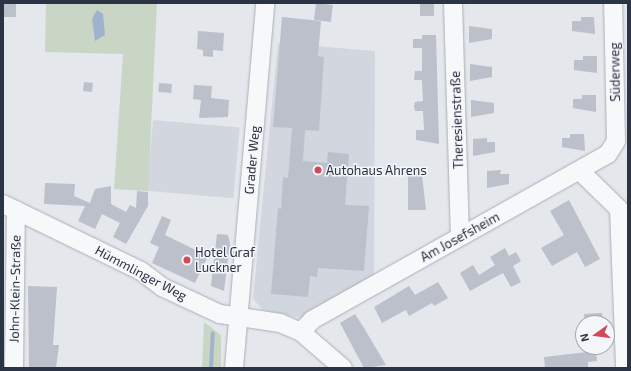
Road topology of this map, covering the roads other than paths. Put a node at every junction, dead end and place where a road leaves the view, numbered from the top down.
1 (265, 3) edge
2 (454, 3) edge
3 (613, 3) edge
4 (621, 29) edge
5 (616, 141) joint
6 (580, 171) junction
7 (10, 207) edge
8 (624, 212) edge
9 (460, 236) junction
10 (238, 317) junction
11 (301, 332) junction
12 (14, 368) edge
13 (234, 368) edge
14 (342, 368) edge
15 (625, 368) edge

1 - 10 street, Grader Weg
2 - 9 street, Theresienstraße
3 - 4 street, Süderweg
4 - 5 street, Süderweg
5 - 6 street, Am Josefsheim
6 - 8 street
6 - 9 street, Am Josefsheim
7 - 10 street, Hümmlinger Weg
7 - 12 street, John-Klein-Straße
8 - 15 street
9 - 11 street, Am Josefsheim
10 - 11 street, Hümmlinger Weg
10 - 13 street, Grader Weg
11 - 14 street, Hümmlinger Weg

